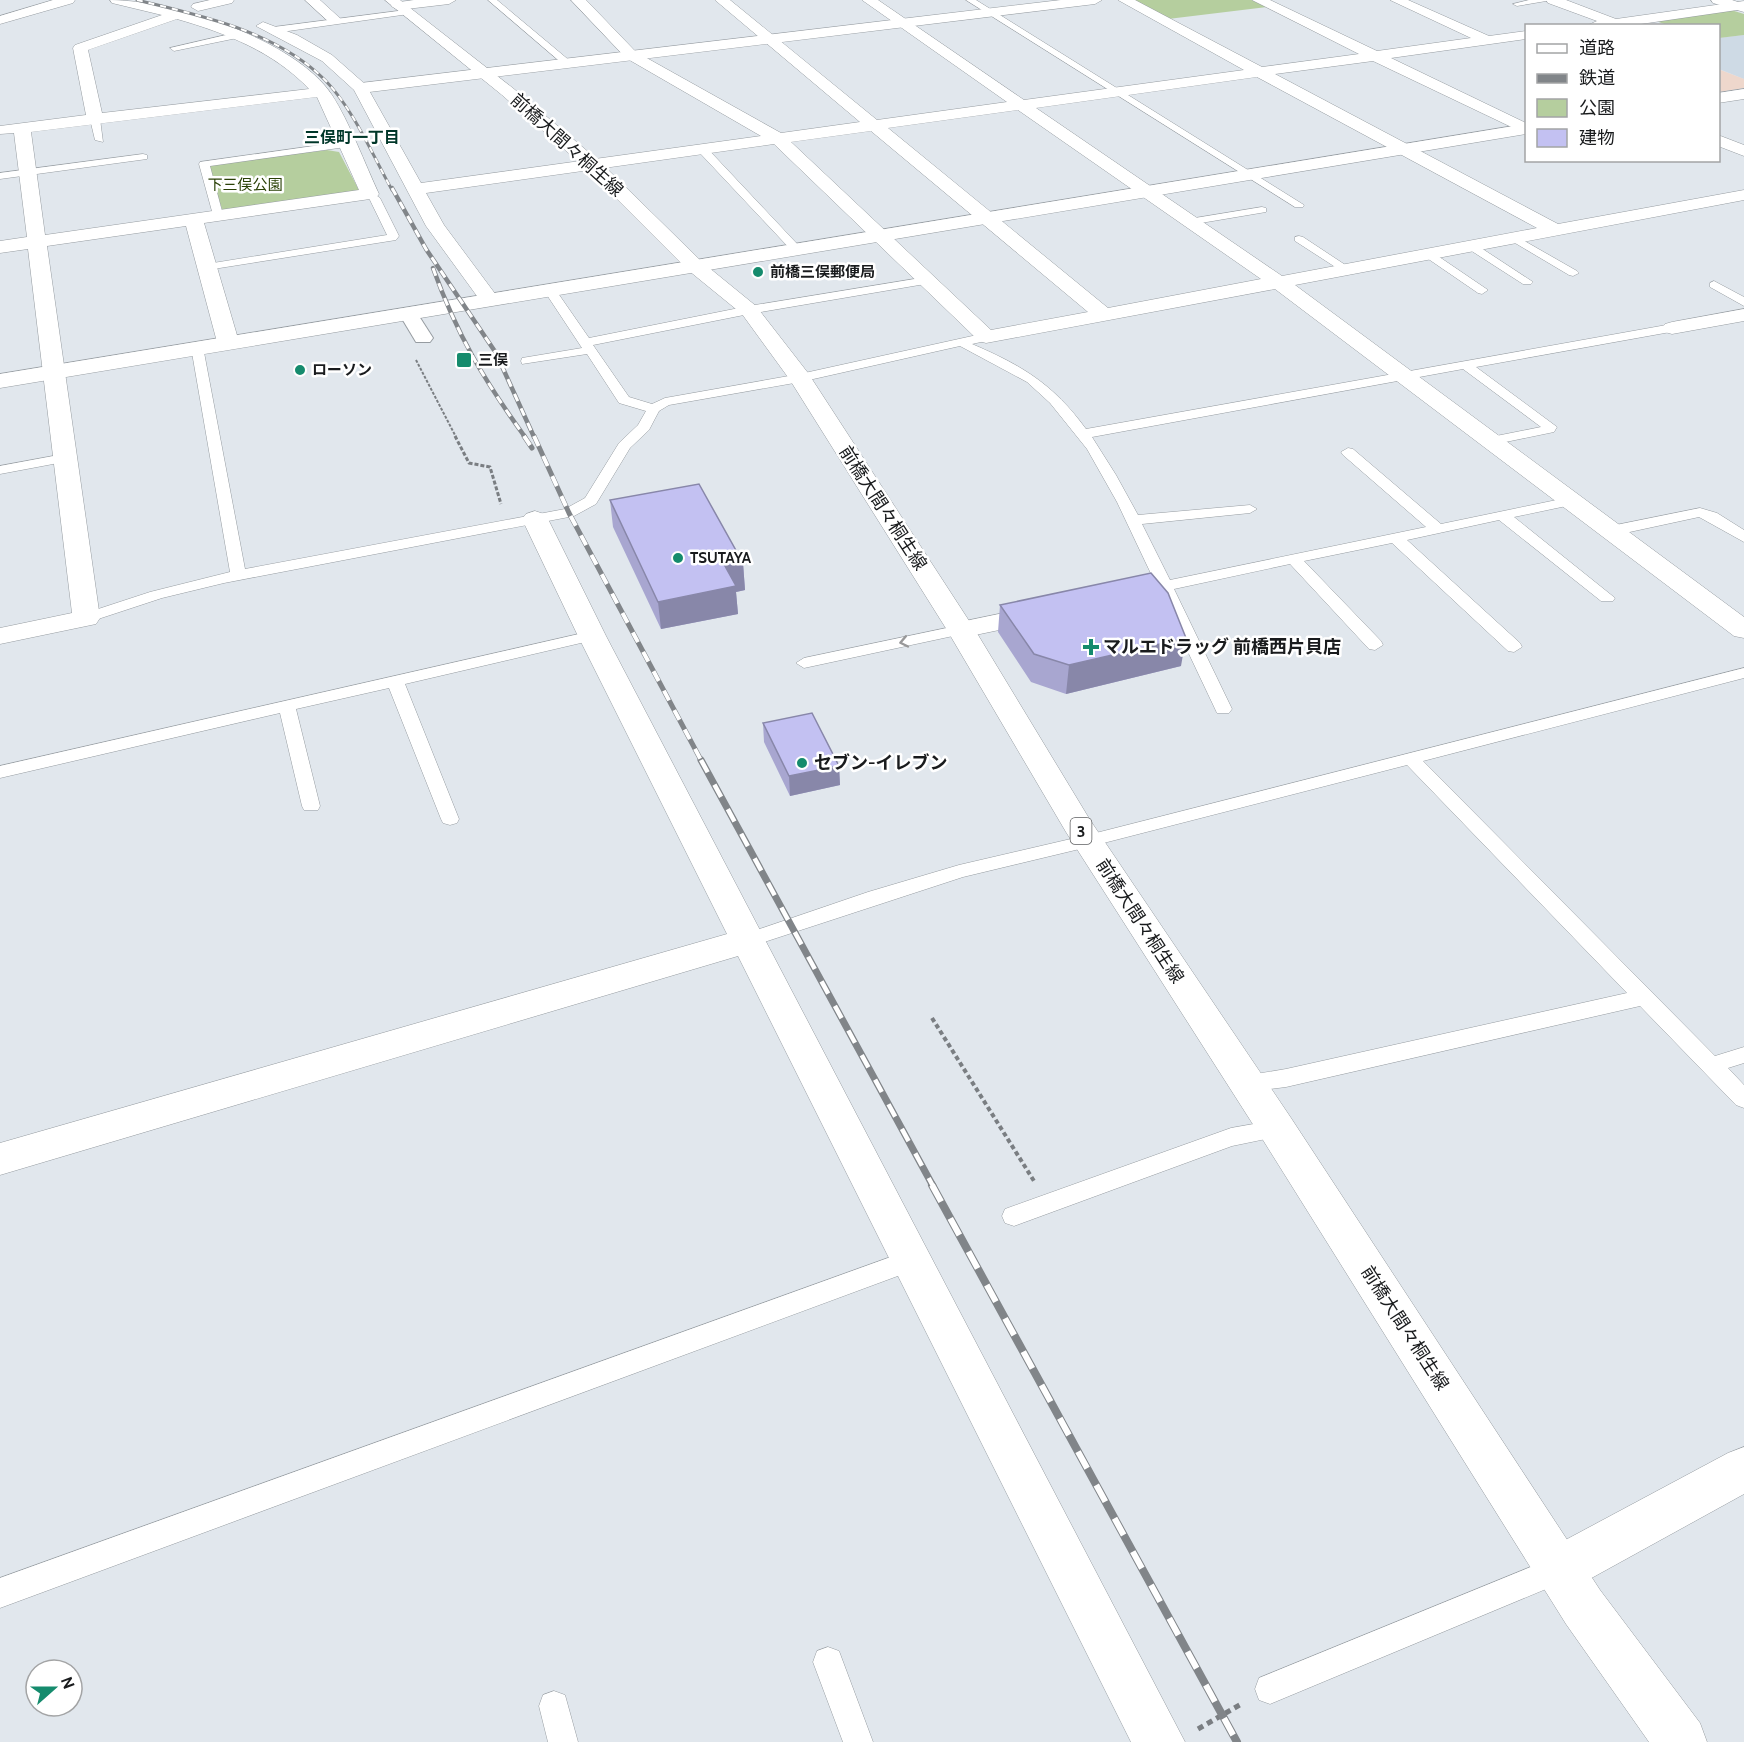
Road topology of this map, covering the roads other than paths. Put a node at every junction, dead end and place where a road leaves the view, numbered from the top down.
1 (68, 0) edge
2 (117, 0) edge
3 (227, 0) edge
4 (312, 0) edge
5 (449, 0) edge
6 (492, 0) edge
7 (578, 0) edge
8 (722, 0) edge
9 (869, 0) edge
10 (970, 0) edge
11 (1095, 0) edge
12 (1125, 0) edge
13 (1259, 0) edge
14 (1397, 0) edge
15 (1548, 0) edge
16 (1553, 0) edge
17 (1718, 0) edge
18 (1517, 4) dead end
19 (399, 6) edge
20 (1742, 6) edge
21 (198, 7) junction
22 (174, 8) edge
23 (990, 12) junction
24 (0, 20) edge
25 (335, 20) junction
26 (1615, 22) junction
27 (902, 23) junction
28 (1604, 24) edge
29 (274, 30) junction
30 (238, 35) junction
31 (1525, 35) edge
32 (770, 39) junction
33 (1487, 40) junction
34 (174, 48) dead end
35 (1516, 53) dead end
36 (631, 55) junction
37 (1376, 56) junction
38 (567, 63) junction
39 (1258, 72) junction
40 (484, 73) junction
41 (361, 88) junction
42 (1118, 91) junction
43 (322, 92) junction
44 (1744, 94) edge
45 (1720, 98) edge
46 (1020, 105) junction
47 (95, 119) junction
48 (874, 125) junction
49 (1525, 128) edge
50 (11, 129) edge
51 (1525, 129) edge
52 (777, 138) junction
53 (100, 140) dead end
54 (1720, 140) edge
55 (349, 144) junction
56 (702, 149) junction
57 (1402, 149) junction
58 (1744, 151) edge
59 (142, 157) dead end
60 (593, 165) junction
61 (28, 173) junction
62 (1250, 174) junction
63 (0, 176) edge
64 (415, 189) junction
65 (1144, 191) junction
66 (370, 194) junction
67 (1741, 197) edge
68 (1299, 205) dead end
69 (1262, 210) dead end
70 (218, 215) junction
71 (985, 218) junction
72 (193, 219) junction
73 (1189, 222) junction
74 (1555, 230) junction
75 (879, 235) junction
76 (1514, 238) junction
77 (1299, 239) dead end
78 (38, 242) junction
79 (1471, 246) junction
80 (0, 247) edge
81 (796, 249) junction
82 (1428, 254) junction
83 (695, 266) junction
84 (207, 267) junction
85 (1347, 270) junction
86 (1573, 273) dead end
87 (927, 281) junction
88 (1527, 282) dead end
89 (1277, 283) junction
90 (1714, 285) dead end
91 (549, 289) junction
92 (1482, 290) dead end
93 (489, 299) junction
94 (1744, 302) edge
95 (749, 310) junction
96 (1104, 315) junction
97 (1744, 315) edge
98 (410, 317) dead end
99 (1672, 328) joint
100 (987, 337) junction
101 (423, 338) dead end
102 (962, 341) junction
103 (228, 342) junction
104 (588, 346) junction
105 (197, 347) junction
106 (527, 361) dead end
107 (1465, 365) junction
108 (55, 372) junction
109 (1404, 376) junction
110 (800, 378) junction
111 (0, 381) edge
112 (654, 409) junction
113 (1083, 434) junction
114 (1491, 441) junction
115 (1348, 452) dead end
116 (64, 458) junction
117 (0, 470) edge
118 (1571, 501) junction
119 (1250, 509) dead end
120 (1503, 516) junction
121 (535, 519) junction
122 (1134, 520) junction
123 (1439, 530) junction
124 (1611, 531) junction
125 (1744, 537) edge
126 (1397, 539) junction
127 (1294, 560) junction
128 (238, 575) junction
129 (1153, 589) junction
130 (1607, 597) dead end
131 (1063, 608) edge
132 (86, 618) junction
133 (961, 630) junction
134 (1744, 630) edge
135 (0, 636) edge
136 (592, 636) junction
137 (1375, 645) dead end
138 (1514, 647) dead end
139 (804, 663) dead end
140 (1744, 673) edge
141 (395, 681) junction
142 (287, 706) junction
143 (1223, 709) dead end
144 (1410, 758) junction
145 (0, 772) edge
146 (311, 806) dead end
147 (450, 819) dead end
148 (1088, 841) junction
149 (749, 940) junction
150 (1640, 994) junction
151 (1744, 1055) edge
152 (1712, 1065) junction
153 (1246, 1083) junction
154 (1744, 1099) edge
155 (1276, 1129) junction
156 (0, 1159) edge
157 (1014, 1216) dead end
158 (913, 1260) junction
159 (1744, 1468) edge
160 (1560, 1569) junction
161 (0, 1593) edge
162 (828, 1662) dead end
163 (1270, 1689) road end
164 (554, 1706) dead end
165 (563, 1742) edge
166 (858, 1742) edge
167 (1159, 1742) edge
168 (1681, 1742) edge

1 - 24 street
2 - 22 street
3 - 21 street
4 - 25 street
5 - 19 street
6 - 38 lane
7 - 36 street
8 - 32 street
9 - 27 street
10 - 23 lane
11 - 23 street
12 - 39 street
13 - 37 street
14 - 33 street
15 - 18 lane
16 - 26 street
17 - 20 street
19 - 25 lane
19 - 40 street, 前橋大間々桐生線 / 3
20 - 26 street
21 - 22 street
21 - 29 street
22 - 30 street
22 - 47 street
23 - 27 street
23 - 42 lane
25 - 29 lane
26 - 28 street
27 - 32 street
27 - 46 street
29 - 41 street
30 - 34 lane
30 - 43 street
31 - 33 street
32 - 36 street
32 - 48 street
33 - 35 street
33 - 37 street
36 - 38 street
36 - 52 street
37 - 39 street
37 - 49 street
38 - 40 street
39 - 42 street
39 - 57 street
40 - 41 street
40 - 60 street, 前橋大間々桐生線 / 3
41 - 64 street
42 - 46 street
42 - 62 lane
43 - 47 street
43 - 55 street
44 - 45 street
46 - 48 street
46 - 65 street
47 - 50 street
47 - 53 lane
48 - 52 street
48 - 71 street
50 - 61 street
51 - 57 street
52 - 56 street
52 - 75 street
54 - 58 street
55 - 66 street
55 - 70 lane
56 - 60 street
56 - 81 lane
57 - 62 street
57 - 74 street
59 - 61 lane
60 - 64 street
60 - 83 street, 前橋大間々桐生線 / 3
61 - 63 lane
61 - 78 street
62 - 65 street
62 - 68 lane
64 - 93 street
65 - 71 street
65 - 73 street
66 - 70 street
66 - 84 lane
67 - 74 street
69 - 73 lane
70 - 72 street
71 - 75 street
71 - 96 street
72 - 78 street
72 - 84 street
73 - 89 street
74 - 76 street
75 - 81 street
75 - 87 street
76 - 79 street
76 - 86 lane
77 - 85 lane
78 - 80 street
78 - 108 street
79 - 82 street
79 - 88 lane
81 - 83 street
82 - 85 street
82 - 92 lane
83 - 91 street
83 - 95 street, 前橋大間々桐生線 / 3
84 - 103 street
85 - 89 street
87 - 95 lane
87 - 100 street
89 - 96 street
89 - 109 street
90 - 94 lane
91 - 93 street
91 - 104 lane
93 - 103 street
95 - 104 lane
95 - 110 street, 前橋大間々桐生線 / 3
96 - 100 street
97 - 99 street
98 - 101 street
99 - 107 lane
100 - 102 lane
102 - 110 lane
102 - 113 lane
103 - 105 street
104 - 106 lane
104 - 112 lane
105 - 108 street
105 - 128 lane
107 - 109 lane
107 - 114 lane
108 - 111 street
108 - 116 street
109 - 113 lane
109 - 114 street
110 - 112 lane
110 - 133 street, 前橋大間々桐生線 / 3
112 - 121 lane
113 - 122 lane
114 - 118 street
115 - 123 lane
116 - 117 lane
116 - 132 street
118 - 120 lane
118 - 124 street
119 - 122 lane
120 - 123 lane
120 - 130 lane
121 - 128 lane
121 - 136 street
122 - 129 lane
123 - 126 lane
124 - 125 lane
124 - 134 street
126 - 127 lane
126 - 138 lane
127 - 129 lane
127 - 137 lane
128 - 132 lane
129 - 143 lane
131 - 133 street
132 - 135 street
133 -> 139 lane
133 - 148 street, 前橋大間々桐生線 / 3
136 - 141 lane
136 - 149 street
140 - 144 lane
141 - 142 lane
141 - 147 lane
142 - 145 lane
142 - 146 lane
144 - 148 lane
144 - 150 lane
148 - 149 lane
148 - 153 street, 前橋大間々桐生線 / 3
149 - 156 street
149 - 158 street
150 - 152 lane
150 - 153 lane
151 - 152 lane
152 - 154 lane
153 - 155 street, 前橋大間々桐生線 / 3
155 - 157 lane
155 - 160 street, 前橋大間々桐生線 / 3
158 - 161 lane
158 - 167 street
159 - 160 street
160 - 163 lane
160 - 168 street, 前橋大間々桐生線 / 3
162 - 166 lane
164 - 165 lane

